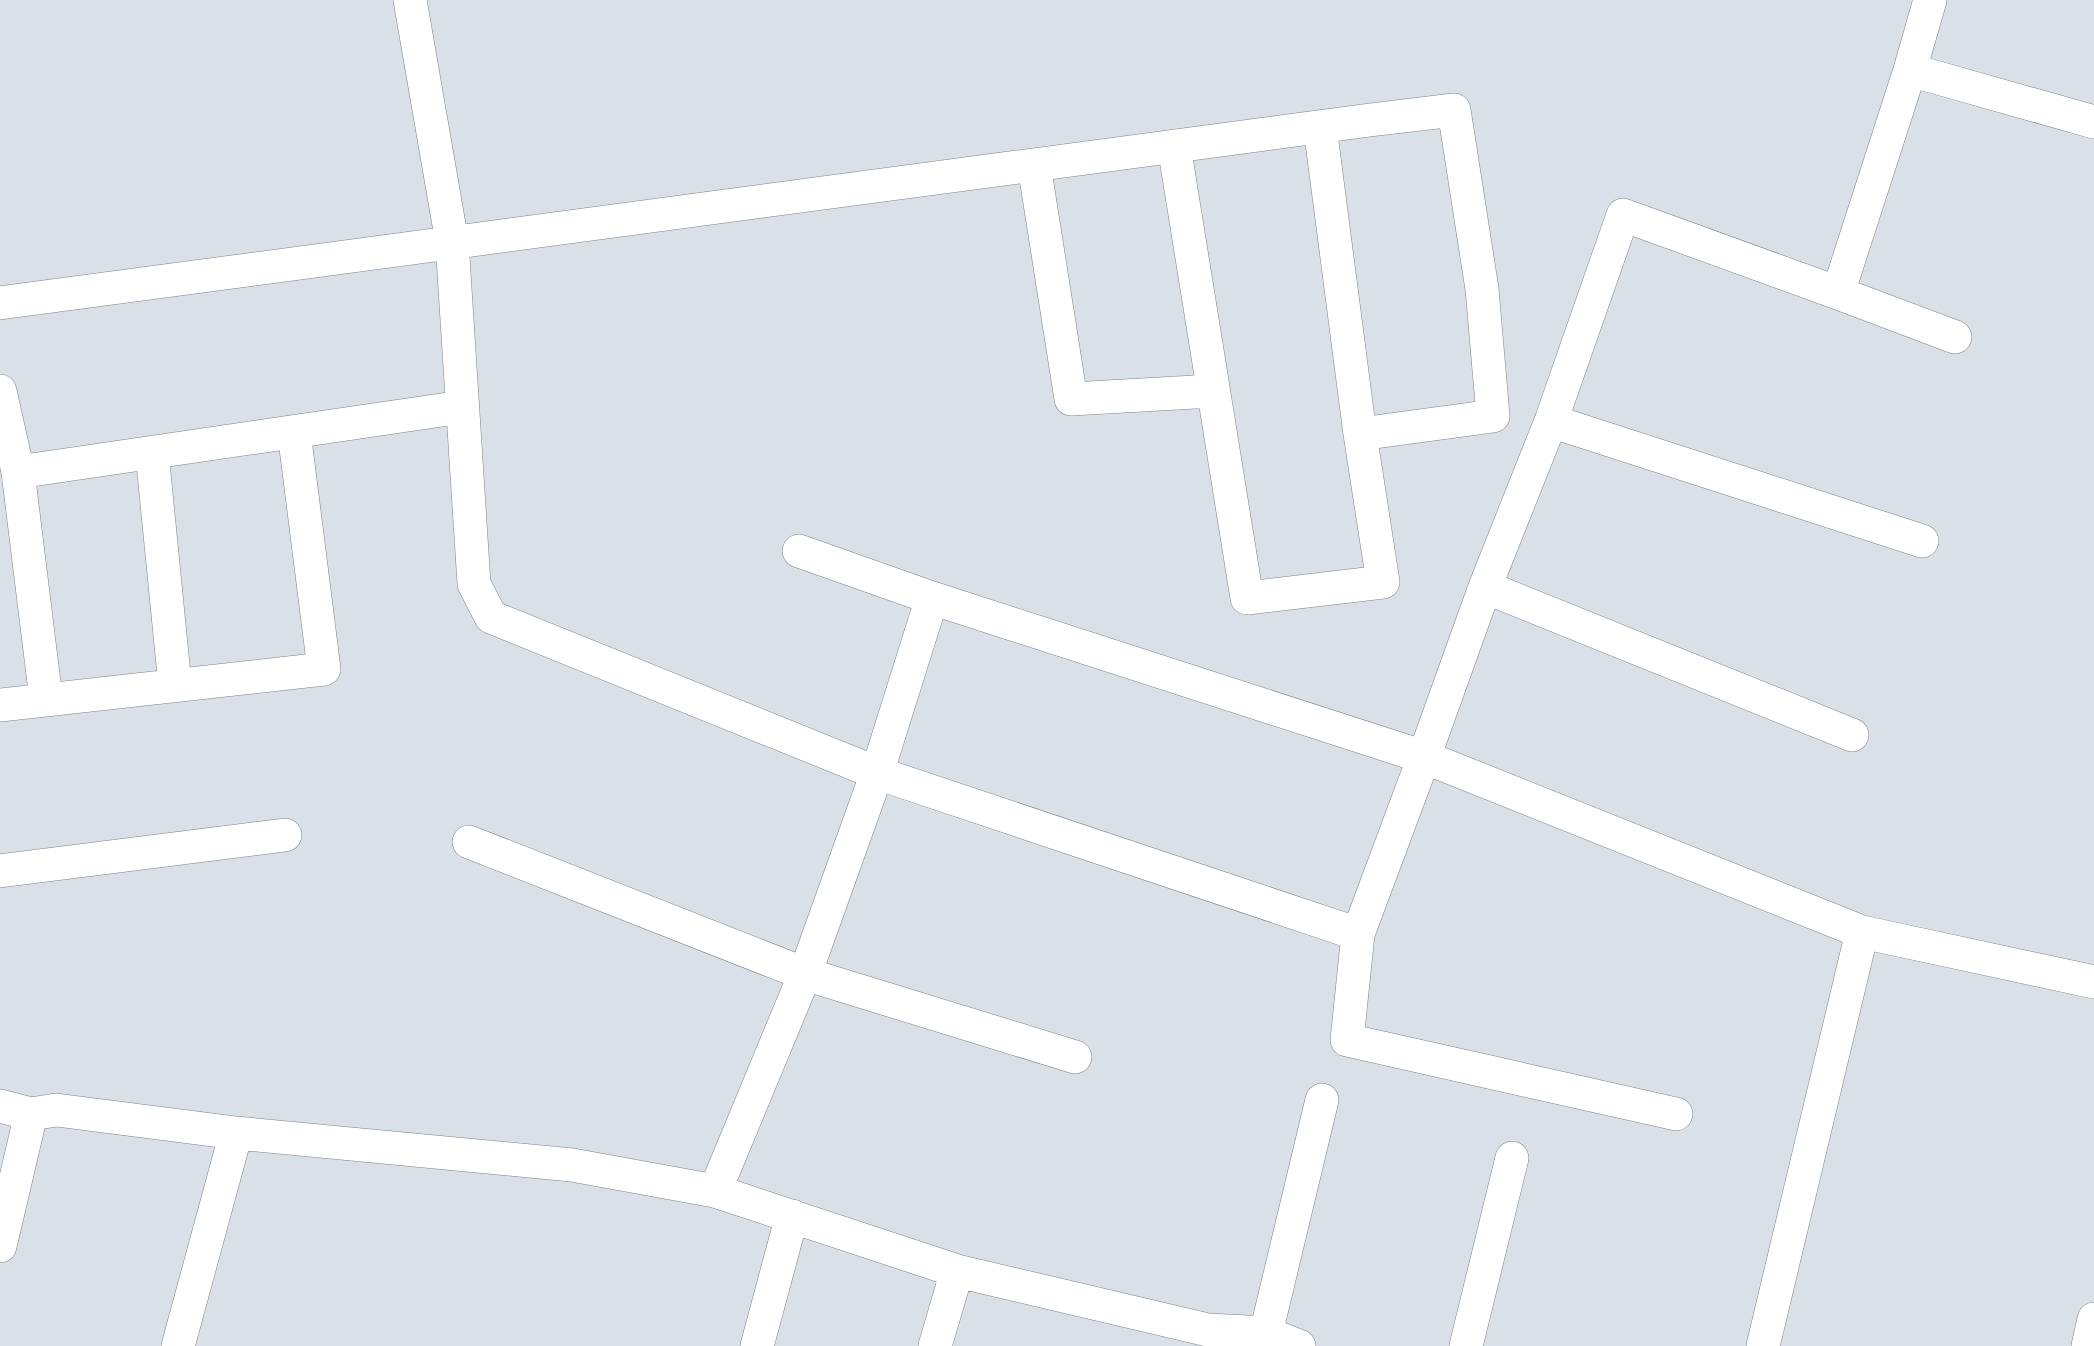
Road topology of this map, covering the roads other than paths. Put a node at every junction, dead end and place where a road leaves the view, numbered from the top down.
1 (410, 0) edge
2 (1930, 0) edge
3 (1910, 70) junction
4 (2094, 122) edge
5 (1320, 127) junction
6 (1174, 146) junction
7 (1034, 165) junction
8 (452, 242) junction
9 (1838, 293) junction
10 (0, 303) edge
11 (1955, 337) dead end
12 (0, 391) edge
13 (1213, 391) junction
14 (462, 407) junction
15 (1551, 421) junction
16 (294, 432) junction
17 (1360, 434) junction
18 (152, 453) junction
19 (18, 472) junction
20 (1922, 541) dead end
21 (799, 551) dead end
22 (1485, 587) junction
23 (932, 598) junction
24 (174, 685) junction
25 (46, 699) junction
26 (0, 705) edge
27 (1852, 735) dead end
28 (1424, 757) junction
29 (877, 773) junction
30 (285, 835) dead end
31 (469, 842) dead end
32 (0, 871) edge
33 (1862, 932) junction
34 (1358, 934) junction
35 (805, 974) junction
36 (2094, 982) edge
37 (1075, 1057) dead end
38 (1322, 1100) dead end
39 (0, 1106) edge
40 (31, 1114) junction
41 (1676, 1114) dead end
42 (236, 1132) junction
43 (1512, 1158) dead end
44 (715, 1191) junction
45 (792, 1216) junction
46 (0, 1246) edge
47 (957, 1271) junction
48 (2094, 1319) edge
49 (1266, 1333) junction
50 (178, 1346) edge
51 (757, 1346) edge
52 (935, 1346) edge
53 (1299, 1346) edge
54 (1466, 1346) edge
55 (1763, 1346) edge
56 (2088, 1346) edge

1 - 8 street
2 - 3 street
3 - 4 street
3 - 9 street
5 - 6 street
5 - 17 street
5 - 17 street
6 - 7 street
6 - 13 street
7 - 8 street
7 - 13 street
8 - 10 street
8 - 14 street
9 - 11 street
9 - 15 street
12 - 19 street
13 - 17 street
14 - 16 street
14 - 29 street
15 - 20 street
15 - 22 street
16 - 18 street
16 - 24 street
18 - 19 street
18 - 24 street
19 - 25 street
21 - 23 street
22 - 27 street
22 - 28 street
23 - 28 street
23 - 29 street
24 - 25 street
25 - 26 street
28 - 33 street
28 - 34 street
29 - 34 street
29 - 35 street
30 - 32 street
31 - 35 street
33 - 36 street
33 - 55 street
34 - 41 street
35 - 37 street
35 - 44 street
38 - 49 street
39 - 40 street
40 - 42 street
40 - 46 street
42 - 44 street
42 - 50 street
43 - 54 street
44 - 45 street
45 - 47 street
45 - 51 street
47 - 49 street
47 - 52 street
48 - 56 street
49 - 53 street

